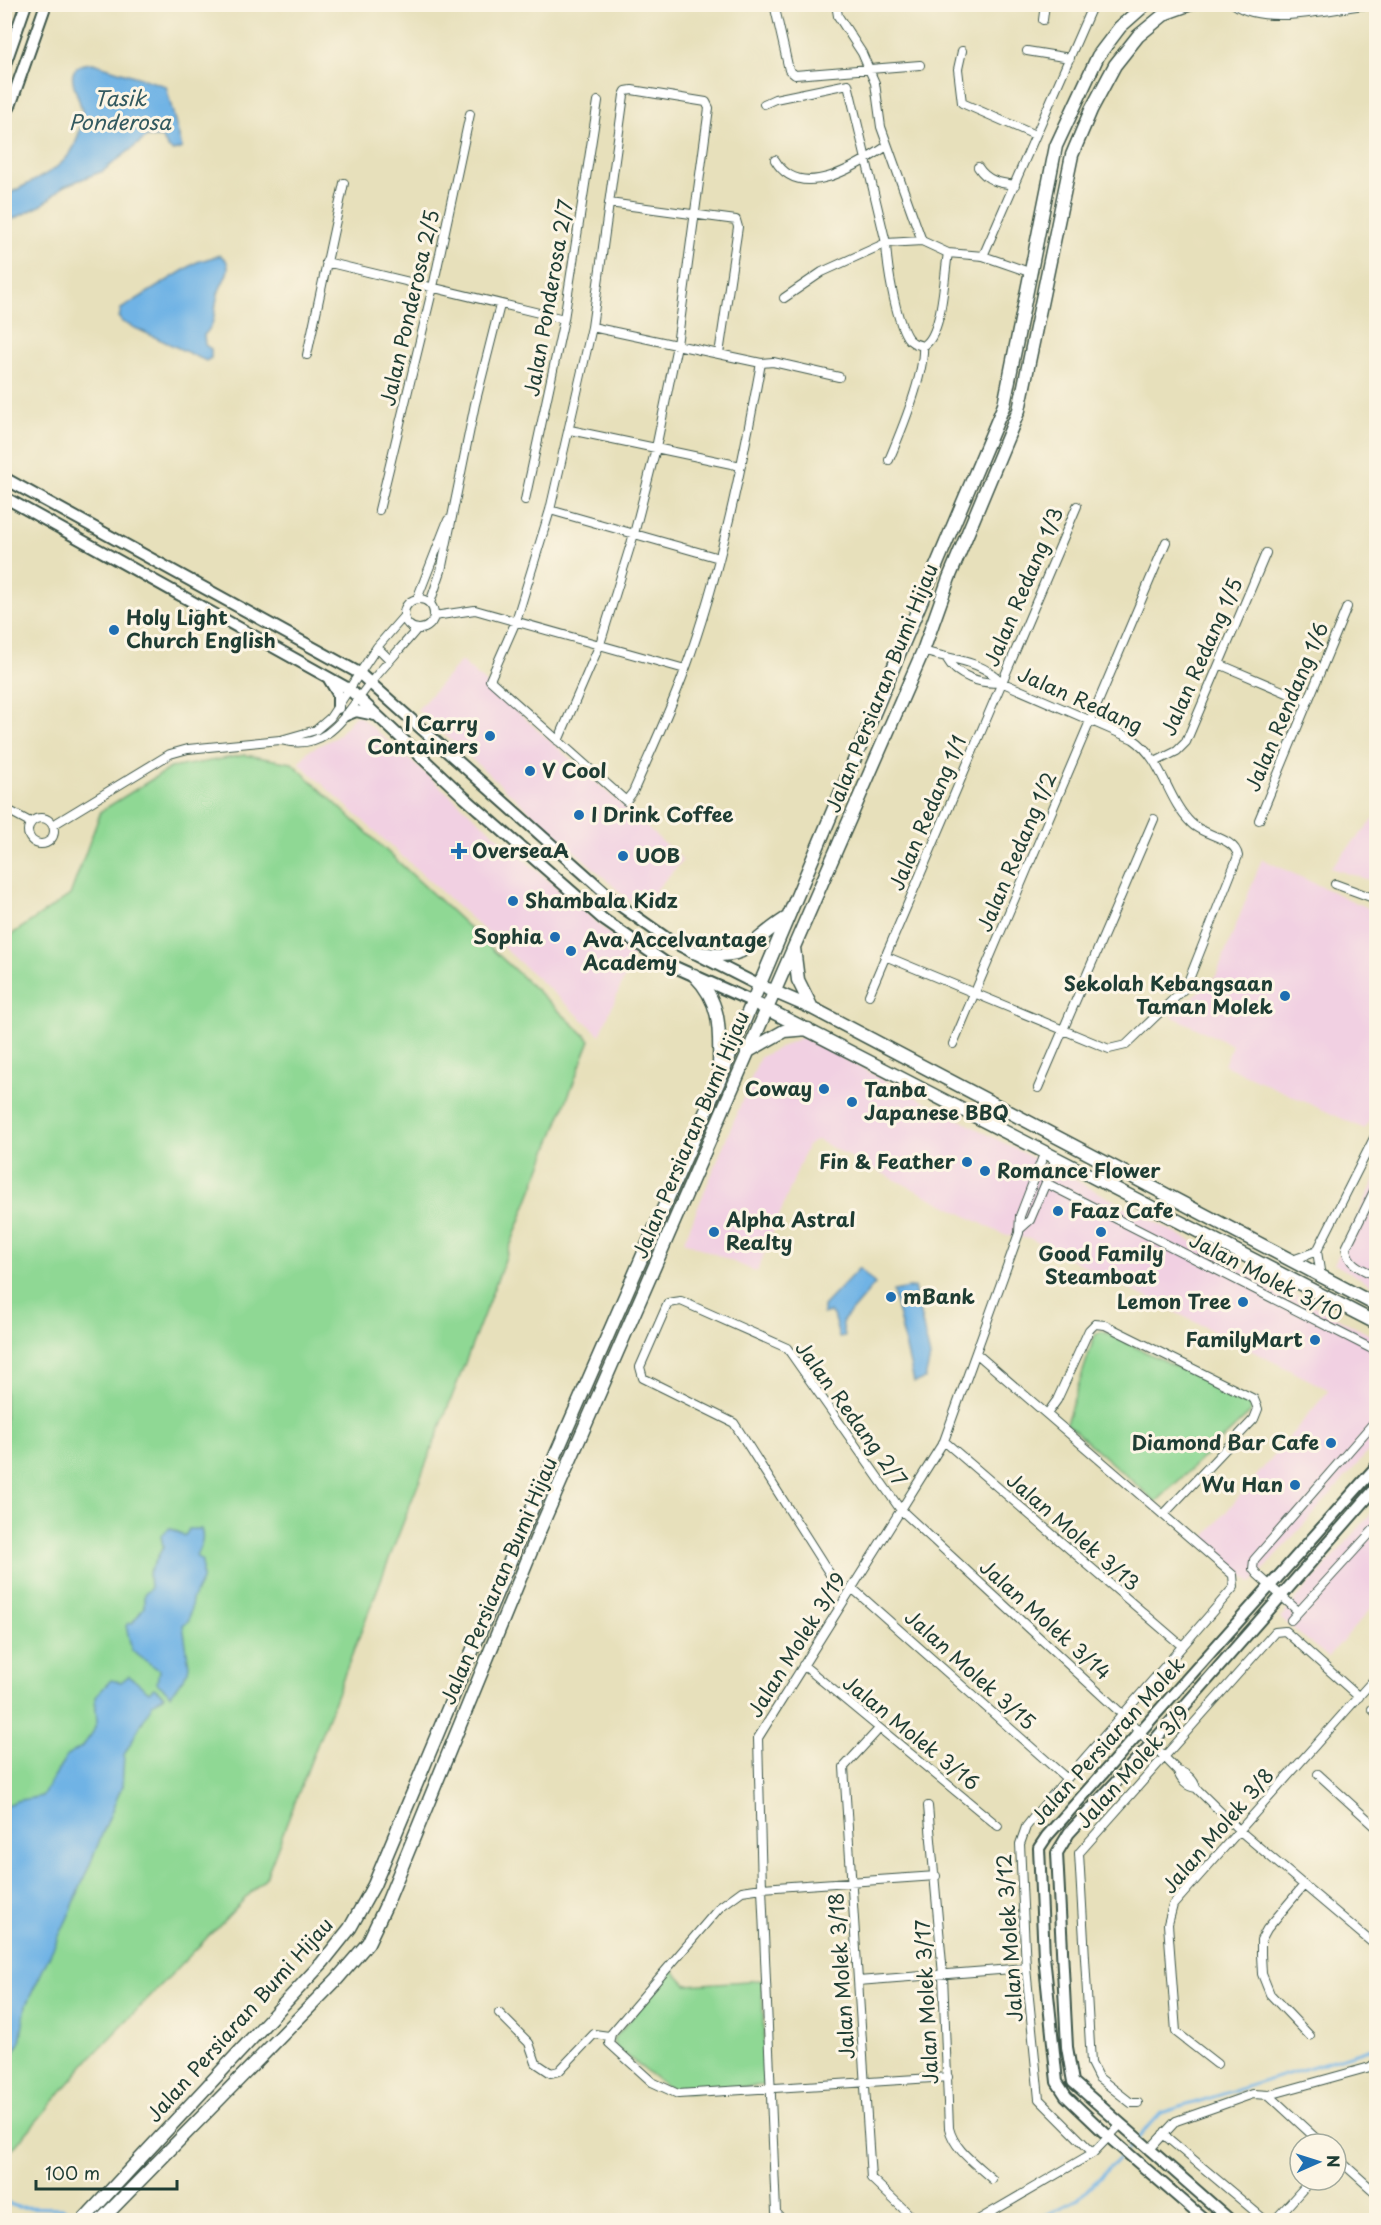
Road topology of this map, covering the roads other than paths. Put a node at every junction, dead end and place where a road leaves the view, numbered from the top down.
1 (26, 4) edge
2 (46, 4) edge
3 (774, 4) edge
4 (836, 4) edge
5 (1045, 4) edge
6 (1093, 4) edge
7 (1146, 4) edge
8 (1191, 4) edge
9 (1234, 4) edge
10 (1377, 7) edge
11 (1042, 20) dead end
12 (962, 51) dead end
13 (1027, 51) dead end
14 (1070, 58) junction
15 (920, 65) dead end
16 (4, 67) edge
17 (870, 69) junction
18 (598, 101) dead end
19 (764, 104) dead end
20 (470, 114) dead end
21 (4, 115) edge
22 (1035, 135) junction
23 (887, 146) junction
24 (868, 159) junction
25 (775, 160) dead end
26 (978, 166) dead end
27 (344, 183) dead end
28 (1015, 185) junction
29 (609, 202) junction
30 (694, 214) junction
31 (922, 241) junction
32 (886, 243) junction
33 (948, 253) junction
34 (983, 256) junction
35 (326, 262) junction
36 (1032, 273) junction
37 (433, 287) junction
38 (784, 298) dead end
39 (500, 305) junction
40 (564, 319) junction
41 (592, 327) junction
42 (677, 345) junction
43 (923, 346) junction
44 (719, 354) junction
45 (307, 355) dead end
46 (761, 363) junction
47 (839, 377) dead end
48 (570, 430) junction
49 (656, 448) junction
50 (889, 460) dead end
51 (741, 466) junction
52 (4, 478) edge
53 (4, 496) edge
54 (525, 500) dead end
55 (1077, 506) dead end
56 (379, 510) dead end
57 (550, 510) junction
58 (452, 513) junction
59 (634, 534) junction
60 (1166, 542) dead end
61 (1266, 553) dead end
62 (432, 558) junction
63 (719, 558) junction
64 (442, 562) junction
65 (424, 577) junction
66 (437, 582) junction
67 (417, 599) junction
68 (922, 600) junction
69 (430, 603) junction
70 (1347, 608) dead end
71 (404, 616) junction
72 (434, 616) junction
73 (516, 621) junction
74 (417, 629) junction
75 (600, 644) junction
76 (377, 647) junction
77 (923, 651) junction
78 (947, 659) junction
79 (390, 660) junction
80 (1219, 664) junction
81 (685, 669) junction
82 (359, 673) junction
83 (325, 675) junction
84 (1000, 682) junction
85 (370, 683) junction
86 (349, 689) junction
87 (881, 694) junction
88 (358, 698) junction
89 (1306, 701) junction
90 (342, 711) junction
91 (375, 716) junction
92 (1090, 721) junction
93 (558, 741) junction
94 (1155, 762) junction
95 (4, 808) edge
96 (1154, 819) dead end
97 (1259, 819) dead end
98 (30, 822) junction
99 (53, 825) junction
100 (1335, 884) dead end
101 (1377, 898) edge
102 (785, 919) junction
103 (794, 944) junction
104 (693, 952) junction
105 (885, 956) junction
106 (693, 975) junction
107 (758, 985) junction
108 (774, 992) junction
109 (869, 995) dead end
110 (974, 995) junction
111 (751, 1001) junction
112 (766, 1008) junction
113 (812, 1008) junction
114 (809, 1029) junction
115 (1062, 1031) junction
116 (953, 1044) dead end
117 (747, 1053) junction
118 (719, 1081) junction
119 (1038, 1088) dead end
120 (1377, 1134) edge
121 (1373, 1153) edge
122 (1050, 1157) junction
123 (1046, 1183) junction
124 (1377, 1187) edge
125 (1020, 1229) junction
126 (1317, 1251) junction
127 (1290, 1262) junction
128 (1377, 1276) edge
129 (1321, 1277) junction
130 (1377, 1305) edge
131 (614, 1320) junction
132 (1377, 1323) edge
133 (630, 1328) junction
134 (1377, 1350) edge
135 (977, 1354) junction
136 (1047, 1414) junction
137 (1377, 1420) edge
138 (568, 1425) junction
139 (582, 1434) junction
140 (944, 1441) junction
141 (1377, 1467) edge
142 (1377, 1488) edge
143 (900, 1509) junction
144 (1163, 1515) junction
145 (1377, 1527) edge
146 (832, 1579) dead end
147 (1269, 1586) junction
148 (852, 1588) junction
149 (1281, 1596) junction
150 (1298, 1611) junction
151 (1291, 1620) dead end
152 (1182, 1646) junction
153 (802, 1665) junction
154 (1377, 1677) edge
155 (1359, 1697) junction
156 (1122, 1714) junction
157 (879, 1728) junction
158 (1140, 1731) junction
159 (1152, 1743) junction
160 (1166, 1758) junction
161 (1318, 1774) dead end
162 (1066, 1778) junction
163 (928, 1806) dead end
164 (998, 1826) dead end
165 (1377, 1827) edge
166 (1240, 1831) junction
167 (936, 1876) junction
168 (852, 1881) junction
169 (1304, 1885) junction
170 (762, 1888) junction
171 (1377, 1947) edge
172 (1026, 1968) junction
173 (943, 1975) junction
174 (858, 1981) junction
175 (499, 2013) dead end
176 (609, 2036) junction
177 (1310, 2036) dead end
178 (1217, 2064) dead end
179 (1375, 2067) edge
180 (948, 2076) junction
181 (866, 2082) junction
182 (772, 2088) junction
183 (1269, 2095) junction
184 (1138, 2103) dead end
185 (1124, 2128) junction
186 (1309, 2132) edge
187 (1164, 2134) junction
188 (1114, 2142) junction
189 (1147, 2149) junction
190 (1093, 2153) junction
191 (1348, 2168) edge
192 (992, 2179) dead end
193 (1300, 2192) edge
194 (1377, 2193) edge
195 (913, 2218) dead end
196 (82, 2220) edge
197 (101, 2220) edge
198 (782, 2220) edge
199 (978, 2220) edge
200 (1205, 2220) edge
201 (1230, 2220) edge
202 (1265, 2220) edge
203 (1275, 2220) edge

1 - 16 main road
2 - 21 main road
3 - 17 street
4 - 17 street
5 - 11 street
6 - 14 street
7 - 36 main road, Jalan Persiaran Bumi Hijau
8 - 77 main road, Jalan Persiaran Bumi Hijau
9 - 10 street
12 - 22 street
13 - 14 street
14 - 22 street
15 - 17 street
17 - 23 street
18 - 40 street, Jalan Ponderosa 2/7
19 - 24 street
20 - 37 street, Jalan Ponderosa 2/5
22 - 28 street
23 - 24 street
23 - 31 street
24 - 25 street
24 - 32 street
26 - 28 street
27 - 35 street
28 - 34 street
29 - 30 street
29 - 30 street
29 - 41 street
30 - 42 street
30 - 44 street
31 - 32 street
31 - 33 street
32 - 38 street
32 - 43 street
33 - 34 street
33 - 43 street
34 - 36 street
35 - 37 street
35 - 45 street
36 - 68 main road, Jalan Persiaran Bumi Hijau
37 - 39 street
37 - 56 street, Jalan Ponderosa 2/5
39 - 40 street
39 - 58 street
40 - 54 street, Jalan Ponderosa 2/7
41 - 42 street
41 - 48 street
42 - 44 street
42 - 49 street
43 - 50 street
44 - 46 street
46 - 47 street
46 - 51 street
48 - 49 street
48 - 57 street
49 - 51 street
49 - 59 street
51 - 63 street
52 - 82 main road
53 - 83 main road
55 - 84 street, Jalan Redang 1/3
57 - 59 street
57 - 73 street
58 - 62 street
58 - 64 street
59 - 63 street
59 - 75 street
60 - 92 street, Jalan Redang 1/2
61 - 80 street, Jalan Redang 1/5
62 - 64 street
62 - 65 street
63 - 81 street
64 - 66 street
65 - 66 street
65 - 67 street
66 - 69 street
67 - 69 street
67 - 71 street
68 - 77 main road
68 - 87 main road, Jalan Persiaran Bumi Hijau
69 - 72 street
70 - 89 street, Jalan Rendang 1/6
71 - 74 street
71 - 76 street
72 - 73 street
72 - 74 street
73 - 75 street
73 - 93 street
74 - 79 street
75 - 81 street
75 - 93 street
76 - 79 street
76 - 82 street
77 - 78 street, Jalan Redang
77 - 87 main road
77 - 103 main road, Jalan Persiaran Bumi Hijau
78 - 84 street, Jalan Redang
78 - 84 street, Jalan Redang
79 - 85 street
80 - 89 street
80 - 94 street, Jalan Redang 1/5
81 - 93 street
82 - 85 main road
82 - 86 street
83 - 86 main road
83 - 90 main road
84 - 92 street, Jalan Redang
84 - 105 street, Jalan Redang 1/1
85 - 88 street
85 - 104 main road
86 - 88 main road
86 - 90 street
87 - 102 main road, Jalan Persiaran Bumi Hijau
88 - 90 street
88 - 91 main road
89 - 97 street, Jalan Rendang 1/6
90 - 91 main road
90 - 99 street
91 - 106 main road
92 - 94 street, Jalan Redang
92 - 110 street, Jalan Redang 1/2
94 - 115 street, Jalan Redang
95 - 98 street
96 - 115 street
98 - 99 street
98 - 99 street
100 - 101 street
102 - 104 main road
102 - 107 main road, Jalan Persiaran Bumi Hijau
103 - 108 main road, Jalan Persiaran Bumi Hijau
103 - 113 main road
104 - 107 main road
105 - 109 street, Jalan Redang 1/1
105 - 110 street
106 - 111 main road
106 - 118 main road
107 - 108 main road
107 - 111 main road, Jalan Persiaran Bumi Hijau
108 - 112 main road, Jalan Persiaran Bumi Hijau
108 - 113 main road
110 - 115 street
110 - 116 street
111 - 112 main road
111 - 118 main road, Jalan Persiaran Bumi Hijau
112 - 114 main road
112 - 117 main road, Jalan Persiaran Bumi Hijau
113 - 127 main road
114 - 117 main road
114 - 122 main road
115 - 119 street
117 - 133 main road, Jalan Persiaran Bumi Hijau
118 - 131 main road, Jalan Persiaran Bumi Hijau
120 - 121 street
121 - 126 street
122 - 123 street, Jalan Molek 3/19
122 - 125 street, Jalan Molek 3/19
122 - 132 main road
123 - 125 street, Jalan Molek 3/19
123 - 134 street, Jalan Molek 3/10
124 - 128 street
125 - 135 street, Jalan Molek 3/19
126 - 127 street
126 - 129 street
127 - 129 main road
129 - 130 main road
131 - 133 main road
131 - 138 main road, Jalan Persiaran Bumi Hijau
133 - 139 main road, Jalan Persiaran Bumi Hijau
135 - 136 street, Jalan Molek 3/12
135 - 140 street, Jalan Molek 3/19
136 - 144 street, Jalan Molek 3/12
136 - 144 street
137 - 147 street
138 - 139 main road
138 - 196 main road, Jalan Persiaran Bumi Hijau
139 - 197 main road, Jalan Persiaran Bumi Hijau
140 - 143 street, Jalan Molek 3/19
140 - 152 street, Jalan Molek 3/13
141 - 147 main road, Jalan Persiaran Molek
142 - 149 main road, Jalan Persiaran Molek
143 - 146 street, Jalan Redang 2/7
143 - 148 street, Jalan Molek 3/19
143 - 156 street, Jalan Molek 3/14
144 - 152 street, Jalan Molek 3/12
145 - 150 street
147 - 149 street
147 - 158 main road, Jalan Persiaran Molek
148 - 153 street, Jalan Molek 3/19
148 - 162 street, Jalan Molek 3/15
149 - 150 street
149 - 159 main road, Jalan Persiaran Molek
150 - 151 street
152 - 156 street, Jalan Molek 3/12
153 - 157 street, Jalan Molek 3/16
153 - 170 street, Jalan Molek 3/19
154 - 155 street, Jalan Molek 3/8
155 - 160 street, Jalan Molek 3/9
155 - 166 street, Jalan Molek 3/8
156 - 158 street, Jalan Molek 3/14
156 - 162 street, Jalan Molek 3/12
157 - 164 street, Jalan Molek 3/16
157 - 168 street, Jalan Molek 3/18
158 - 159 street, Jalan Molek 3/14
158 - 188 main road, Jalan Persiaran Molek
159 - 160 street, Jalan Molek 3/14
159 - 185 main road, Jalan Persiaran Molek
160 - 166 street, Jalan Molek 3/14
160 - 184 street, Jalan Molek 3/9
161 - 165 street
162 - 172 street, Jalan Molek 3/12
163 - 167 street, Jalan Molek 3/17
166 - 169 street, Jalan Molek 3/14
166 - 178 street, Jalan Molek 3/8
167 - 168 street
167 - 173 street, Jalan Molek 3/17
168 - 170 street
168 - 174 street, Jalan Molek 3/18
169 - 171 street, Jalan Molek 3/14
169 - 177 street
170 - 176 street
170 - 182 street, Jalan Molek 3/19
172 - 173 street
172 - 190 street, Jalan Molek 3/12
173 - 174 street
173 - 180 street, Jalan Molek 3/17
174 - 181 street, Jalan Molek 3/18
175 - 176 street
176 - 182 street
179 - 183 street
180 - 181 street
180 - 192 street, Jalan Molek 3/17
181 - 182 street
181 - 195 street, Jalan Molek 3/18
182 - 198 street, Jalan Molek 3/19
183 - 186 street
183 - 187 street
185 - 188 street
185 - 189 main road, Jalan Persiaran Molek
187 - 189 street
187 - 202 street
188 - 190 street
188 - 200 main road, Jalan Persiaran Molek
189 - 201 main road, Jalan Persiaran Molek
190 - 199 street
191 - 194 street
193 - 203 street

